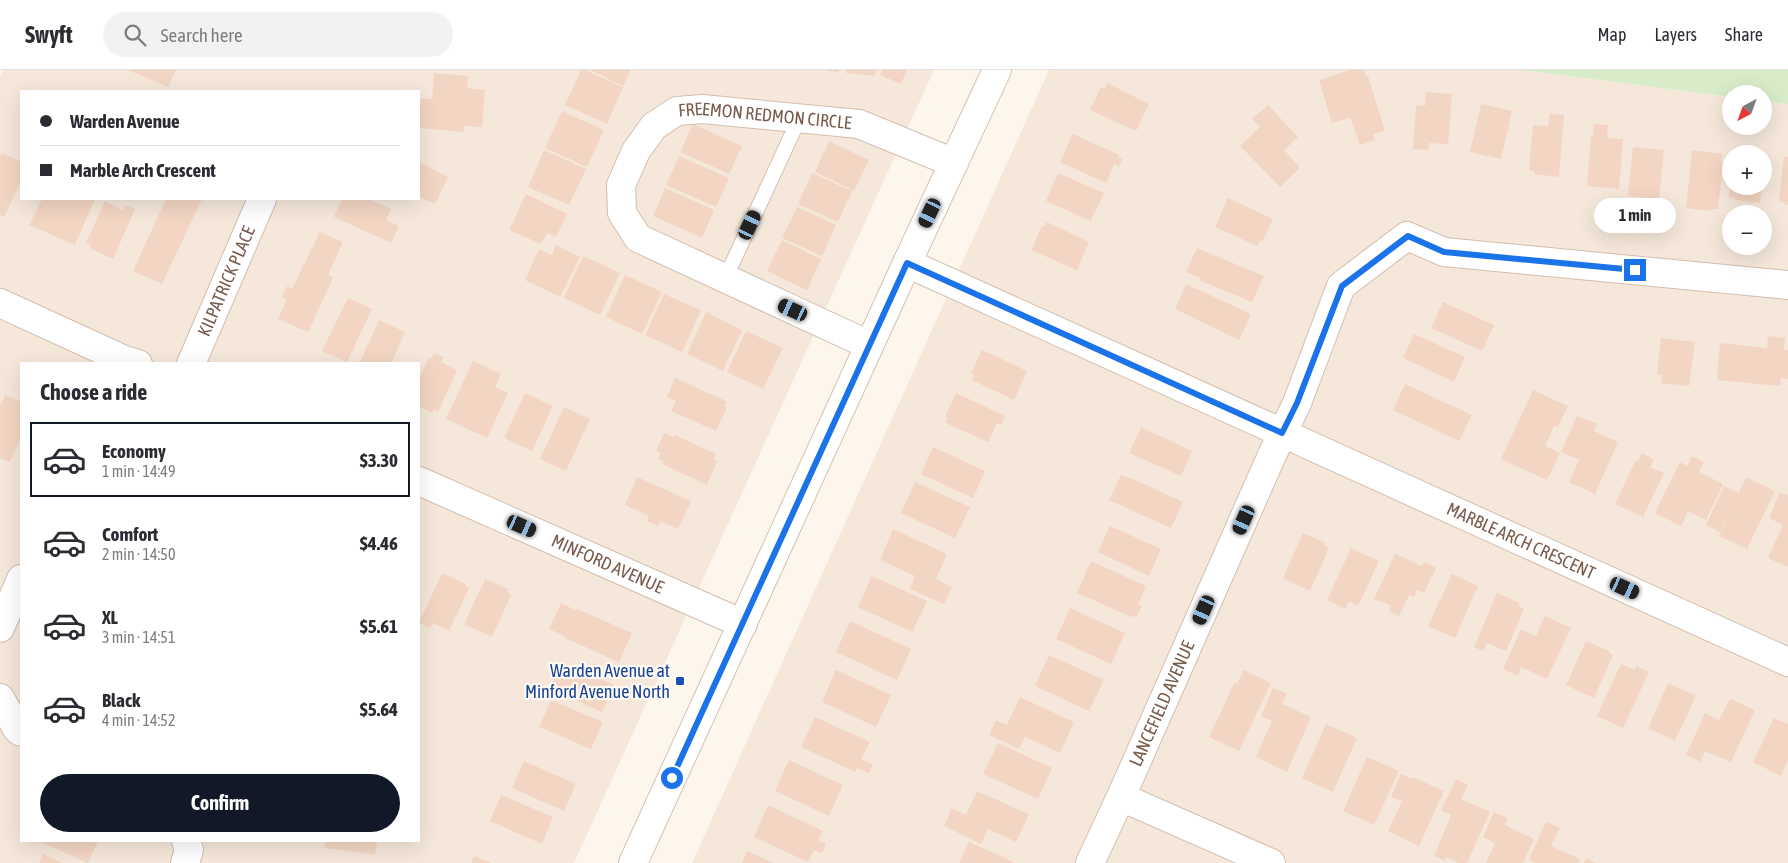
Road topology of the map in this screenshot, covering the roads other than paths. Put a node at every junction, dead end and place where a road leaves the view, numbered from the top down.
1 (997, 70) edge
2 (799, 118) junction
3 (954, 163) junction
4 (262, 200) edge
5 (907, 263) junction
6 (725, 278) junction
7 (1788, 285) edge
8 (0, 303) edge
9 (869, 345) junction
10 (126, 362) edge
11 (192, 362) edge
12 (1282, 433) junction
13 (420, 481) edge
14 (20, 581) edge
15 (743, 624) junction
16 (0, 628) edge
17 (1788, 662) edge
18 (0, 698) edge
19 (20, 731) edge
20 (1121, 797) junction
21 (186, 842) edge
22 (1244, 856) edge
23 (185, 863) edge
24 (634, 863) edge
25 (1090, 863) edge
26 (1271, 863) edge

1 - 3 street
2 - 3 street, FREEMON REDMON CIRCLE
2 - 6 lane
2 - 6 street, FREEMON REDMON CIRCLE
3 - 5 street
4 - 11 street, KILPATRICK PLACE
5 - 9 street
5 - 12 street, MARBLE ARCH CRESCENT
6 - 9 street, FREEMON REDMON CIRCLE
7 - 12 street
8 - 10 street
9 - 15 street
12 - 17 street, MARBLE ARCH CRESCENT
12 - 20 street, LANCEFIELD AVENUE
13 - 15 street, MINFORD AVENUE
14 - 16 street
15 - 24 street
18 - 19 street
20 - 22 street
20 - 25 street, LANCEFIELD AVENUE
21 - 23 street
22 - 26 street

